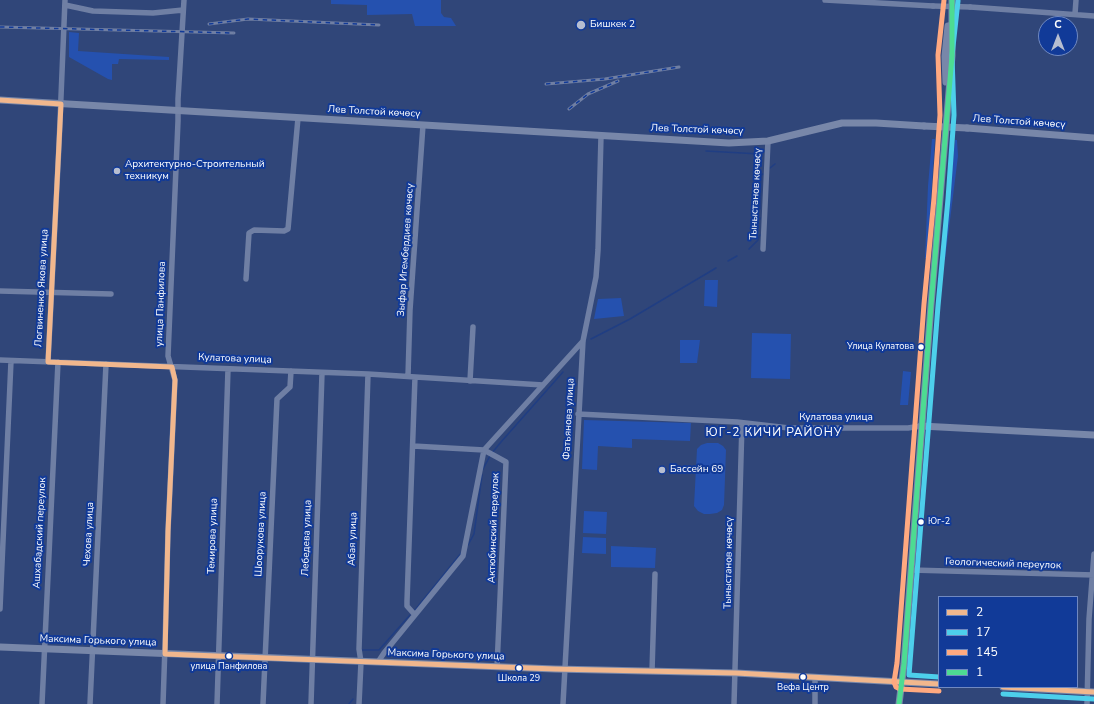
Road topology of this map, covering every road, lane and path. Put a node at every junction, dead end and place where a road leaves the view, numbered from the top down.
1 (184, 0) edge
2 (825, 0) edge
3 (951, 0) edge
4 (1076, 0) edge
5 (65, 3) edge
6 (183, 10) junction
7 (1075, 14) junction
8 (1094, 16) edge
9 (0, 100) edge
10 (61, 104) junction
11 (179, 110) junction
12 (298, 118) junction
13 (423, 125) junction
14 (601, 136) junction
15 (1094, 138) edge
16 (768, 141) junction
17 (763, 249) dead end
18 (246, 279) dead end
19 (0, 290) edge
20 (51, 292) junction
21 (111, 294) dead end
22 (472, 327) dead end
23 (583, 341) junction
24 (0, 360) edge
25 (11, 361) junction
26 (48, 362) junction
27 (58, 362) junction
28 (106, 364) junction
29 (172, 367) junction
30 (228, 369) junction
31 (291, 371) junction
32 (322, 373) junction
33 (368, 374) junction
34 (408, 376) junction
35 (415, 377) junction
36 (470, 381) junction
37 (543, 385) junction
38 (578, 414) junction
39 (742, 423) junction
40 (921, 426) junction
41 (1094, 435) edge
42 (413, 446) junction
43 (484, 450) junction
44 (1094, 554) edge
45 (911, 570) junction
46 (655, 574) dead end
47 (1093, 575) edge
48 (0, 609) edge
49 (415, 615) junction
50 (0, 647) edge
51 (44, 649) junction
52 (92, 651) junction
53 (165, 654) junction
54 (218, 656) junction
55 (264, 658) junction
56 (313, 660) junction
57 (361, 662) junction
58 (378, 662) junction
59 (497, 667) junction
60 (564, 669) junction
61 (652, 671) junction
62 (736, 673) junction
63 (815, 677) junction
64 (901, 682) junction
65 (938, 684) edge
66 (1021, 688) edge
67 (1091, 692) edge
68 (42, 704) edge
69 (90, 704) edge
70 (163, 704) edge
71 (217, 704) edge
72 (263, 704) edge
73 (311, 704) edge
74 (359, 704) edge
75 (563, 704) edge
76 (734, 704) edge
77 (815, 704) edge
78 (899, 704) edge
79 (1087, 704) edge

1 - 6 street, улица Панфилова
2 - 7 street, bridge
3 - 40 main road
4 - 7 street
5 - 6 street
5 - 10 street, Логвиненко Якова улица
6 - 11 street, улица Панфилова
7 - 8 street
9 - 10 main road, Лев Толстой көчөсү
10 - 11 main road, Лев Толстой көчөсү
10 - 20 street, Логвиненко Якова улица
11 - 12 main road, Лев Толстой көчөсү
11 - 29 street, улица Панфилова
12 - 13 main road, Лев Толстой көчөсү
12 - 18 street
13 - 14 main road, Лев Толстой көчөсү
13 - 34 street, Зыфар Игембердиев көчөсү
14 - 16 main road, Лев Толстой көчөсү
14 - 23 street, Фатьянова улица
15 - 16 main road, Лев Толстой көчөсү, bridge
16 - 17 street, Тыныстанов көчөсү
19 - 20 street
20 - 21 street
20 - 26 street, Логвиненко Якова улица
22 - 36 street
23 - 37 street
23 - 38 street, Фатьянова улица
24 - 25 street, Кулатова улица
25 - 26 street, Кулатова улица
25 - 48 street
26 - 27 street, Кулатова улица
27 - 28 street, Кулатова улица
27 - 51 street, Ашхабадский переулок
28 - 29 street, Кулатова улица
28 - 52 street, Чехова улица
29 - 30 street, Кулатова улица
29 - 53 street, улица Панфилова
30 - 31 street, Кулатова улица
30 - 54 street, Темирова улица
31 - 32 street, Кулатова улица
31 - 55 street, Шоорукова улица
32 - 33 street, Кулатова улица
32 - 56 street, Лебедева улица
33 - 34 street, Кулатова улица
33 - 57 street, Абая улица
34 - 35 street, Кулатова улица
35 - 36 street, Кулатова улица
35 - 42 street
36 - 37 street, Кулатова улица
37 - 43 street
38 - 39 street, Кулатова улица
38 - 60 street, Фатьянова улица
39 - 40 street, Кулатова улица
39 - 62 street, Тыныстанов көчөсү
40 - 41 main road, Кулатова улица
40 - 45 main road
42 - 43 street, Актюбинский переулок
42 - 49 street
43 - 49 street
43 - 59 street, Актюбинский переулок
44 - 47 street
45 - 47 street, Геологический переулок
45 - 64 main road
46 - 61 street
47 - 67 street
49 - 58 street
50 - 51 main road, Максима Горького улица
51 - 52 main road, Максима Горького улица
51 - 68 street, Ашхабадский переулок
52 - 53 main road, Максима Горького улица
52 - 69 street, Чехова улица
53 - 54 main road, Максима Горького улица
53 - 70 street, улица Панфилова
54 - 55 main road, Максима Горького улица
54 - 71 street, Темирова улица
55 - 56 main road, Максима Горького улица
55 - 72 street, Шоорукова улица
56 - 57 main road, Максима Горького улица
56 - 73 street, Лебедева улица
57 - 58 main road, Максима Горького улица
57 - 74 street, Абая улица
58 - 59 main road, Максима Горького улица
59 - 60 main road, Максима Горького улица
60 - 61 main road, Максима Горького улица
60 - 75 street, Фатьянова улица
61 - 62 main road, Максима Горького улица
62 - 63 main road, Максима Горького улица
62 - 76 street, Тыныстанов көчөсү
63 - 64 main road, Максима Горького улица
63 - 77 street
64 - 65 main road, Максима Горького улица
64 - 78 main road
66 - 67 main road
67 - 79 street

